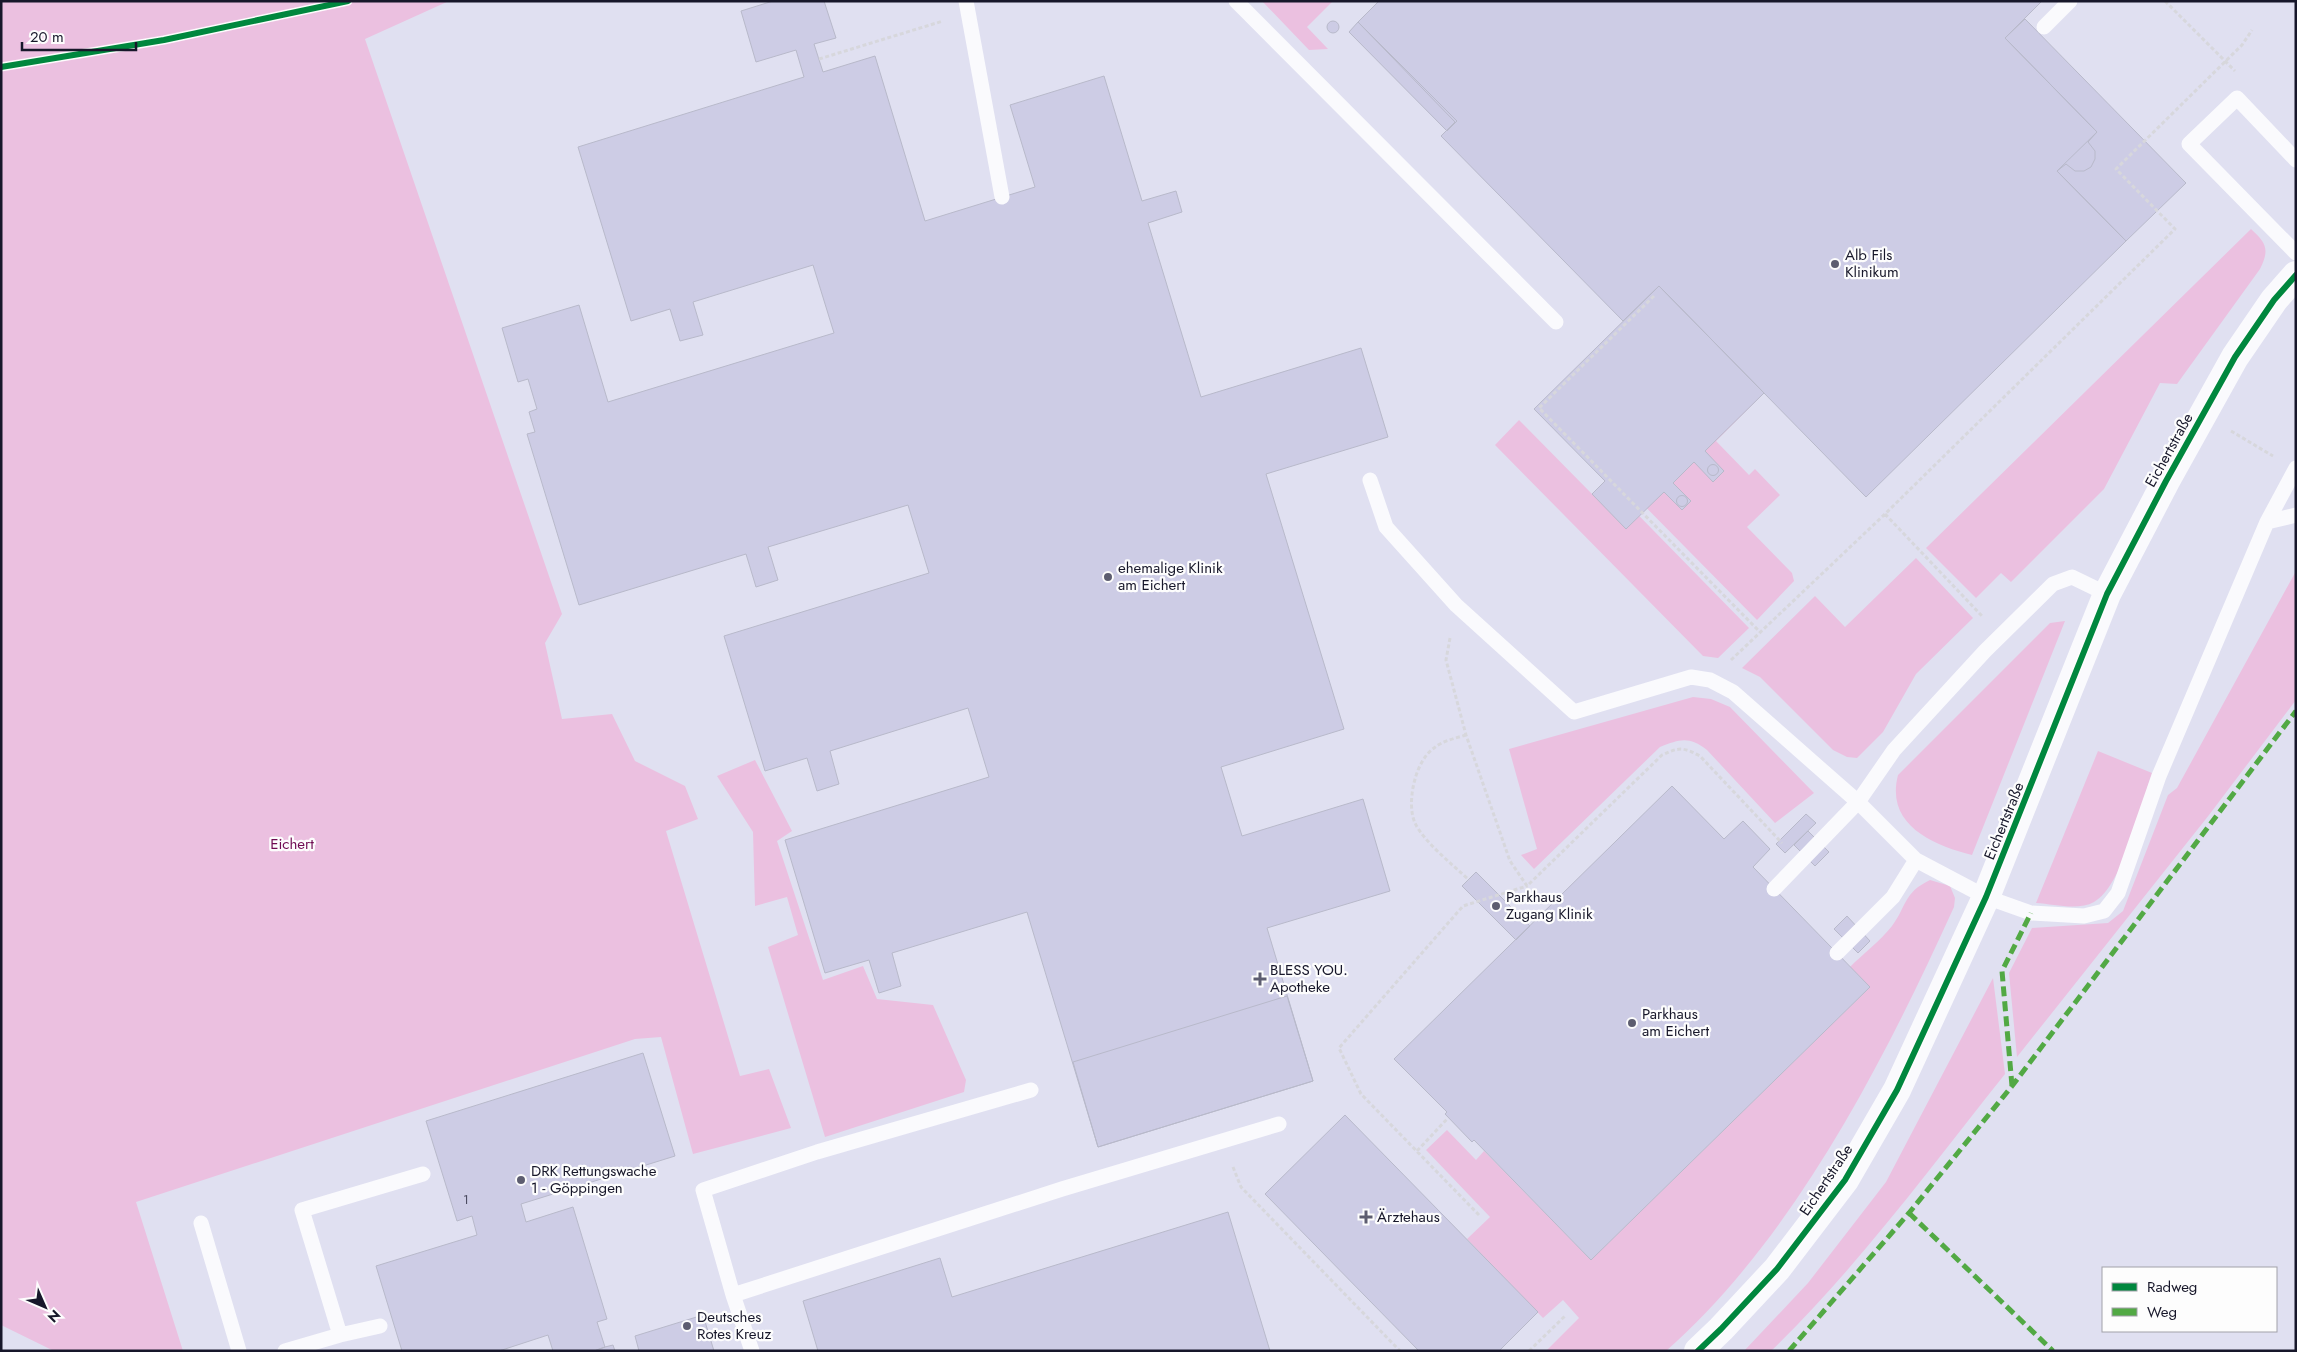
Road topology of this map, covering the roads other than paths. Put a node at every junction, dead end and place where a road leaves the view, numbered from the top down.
1 (1236, 1) edge
2 (2070, 1) edge
3 (967, 7) edge
4 (2044, 27) dead end
5 (2296, 160) edge
6 (1002, 197) dead end
7 (2296, 253) edge
8 (2296, 276) edge
9 (1556, 322) dead end
10 (2295, 468) edge
11 (1370, 480) dead end
12 (2296, 515) edge
13 (2266, 522) junction
14 (2107, 594) junction
15 (1858, 802) junction
16 (1916, 860) junction
17 (1774, 889) dead end
18 (1986, 897) junction
19 (1837, 953) dead end
20 (1031, 1090) dead end
21 (1279, 1124) dead end
22 (423, 1174) dead end
23 (200, 1223) dead end
24 (733, 1295) junction
25 (380, 1326) dead end
26 (340, 1334) junction
27 (240, 1351) edge
28 (285, 1351) edge
29 (752, 1351) edge
30 (1698, 1351) edge

1 - 9 lane
2 - 4 lane
3 - 6 lane
5 - 7 lane
8 - 14 street, Eichertstraße
10 - 13 lane
11 - 15 lane
12 - 13 lane
13 - 18 lane
14 - 15 lane
14 - 18 street, Eichertstraße
15 - 16 lane
15 - 17 lane
16 - 18 lane
16 - 19 lane
18 - 30 street, Eichertstraße
20 - 24 lane
21 - 24 lane
22 - 26 lane
23 - 27 lane
24 - 29 lane
25 - 26 lane
26 - 28 lane

